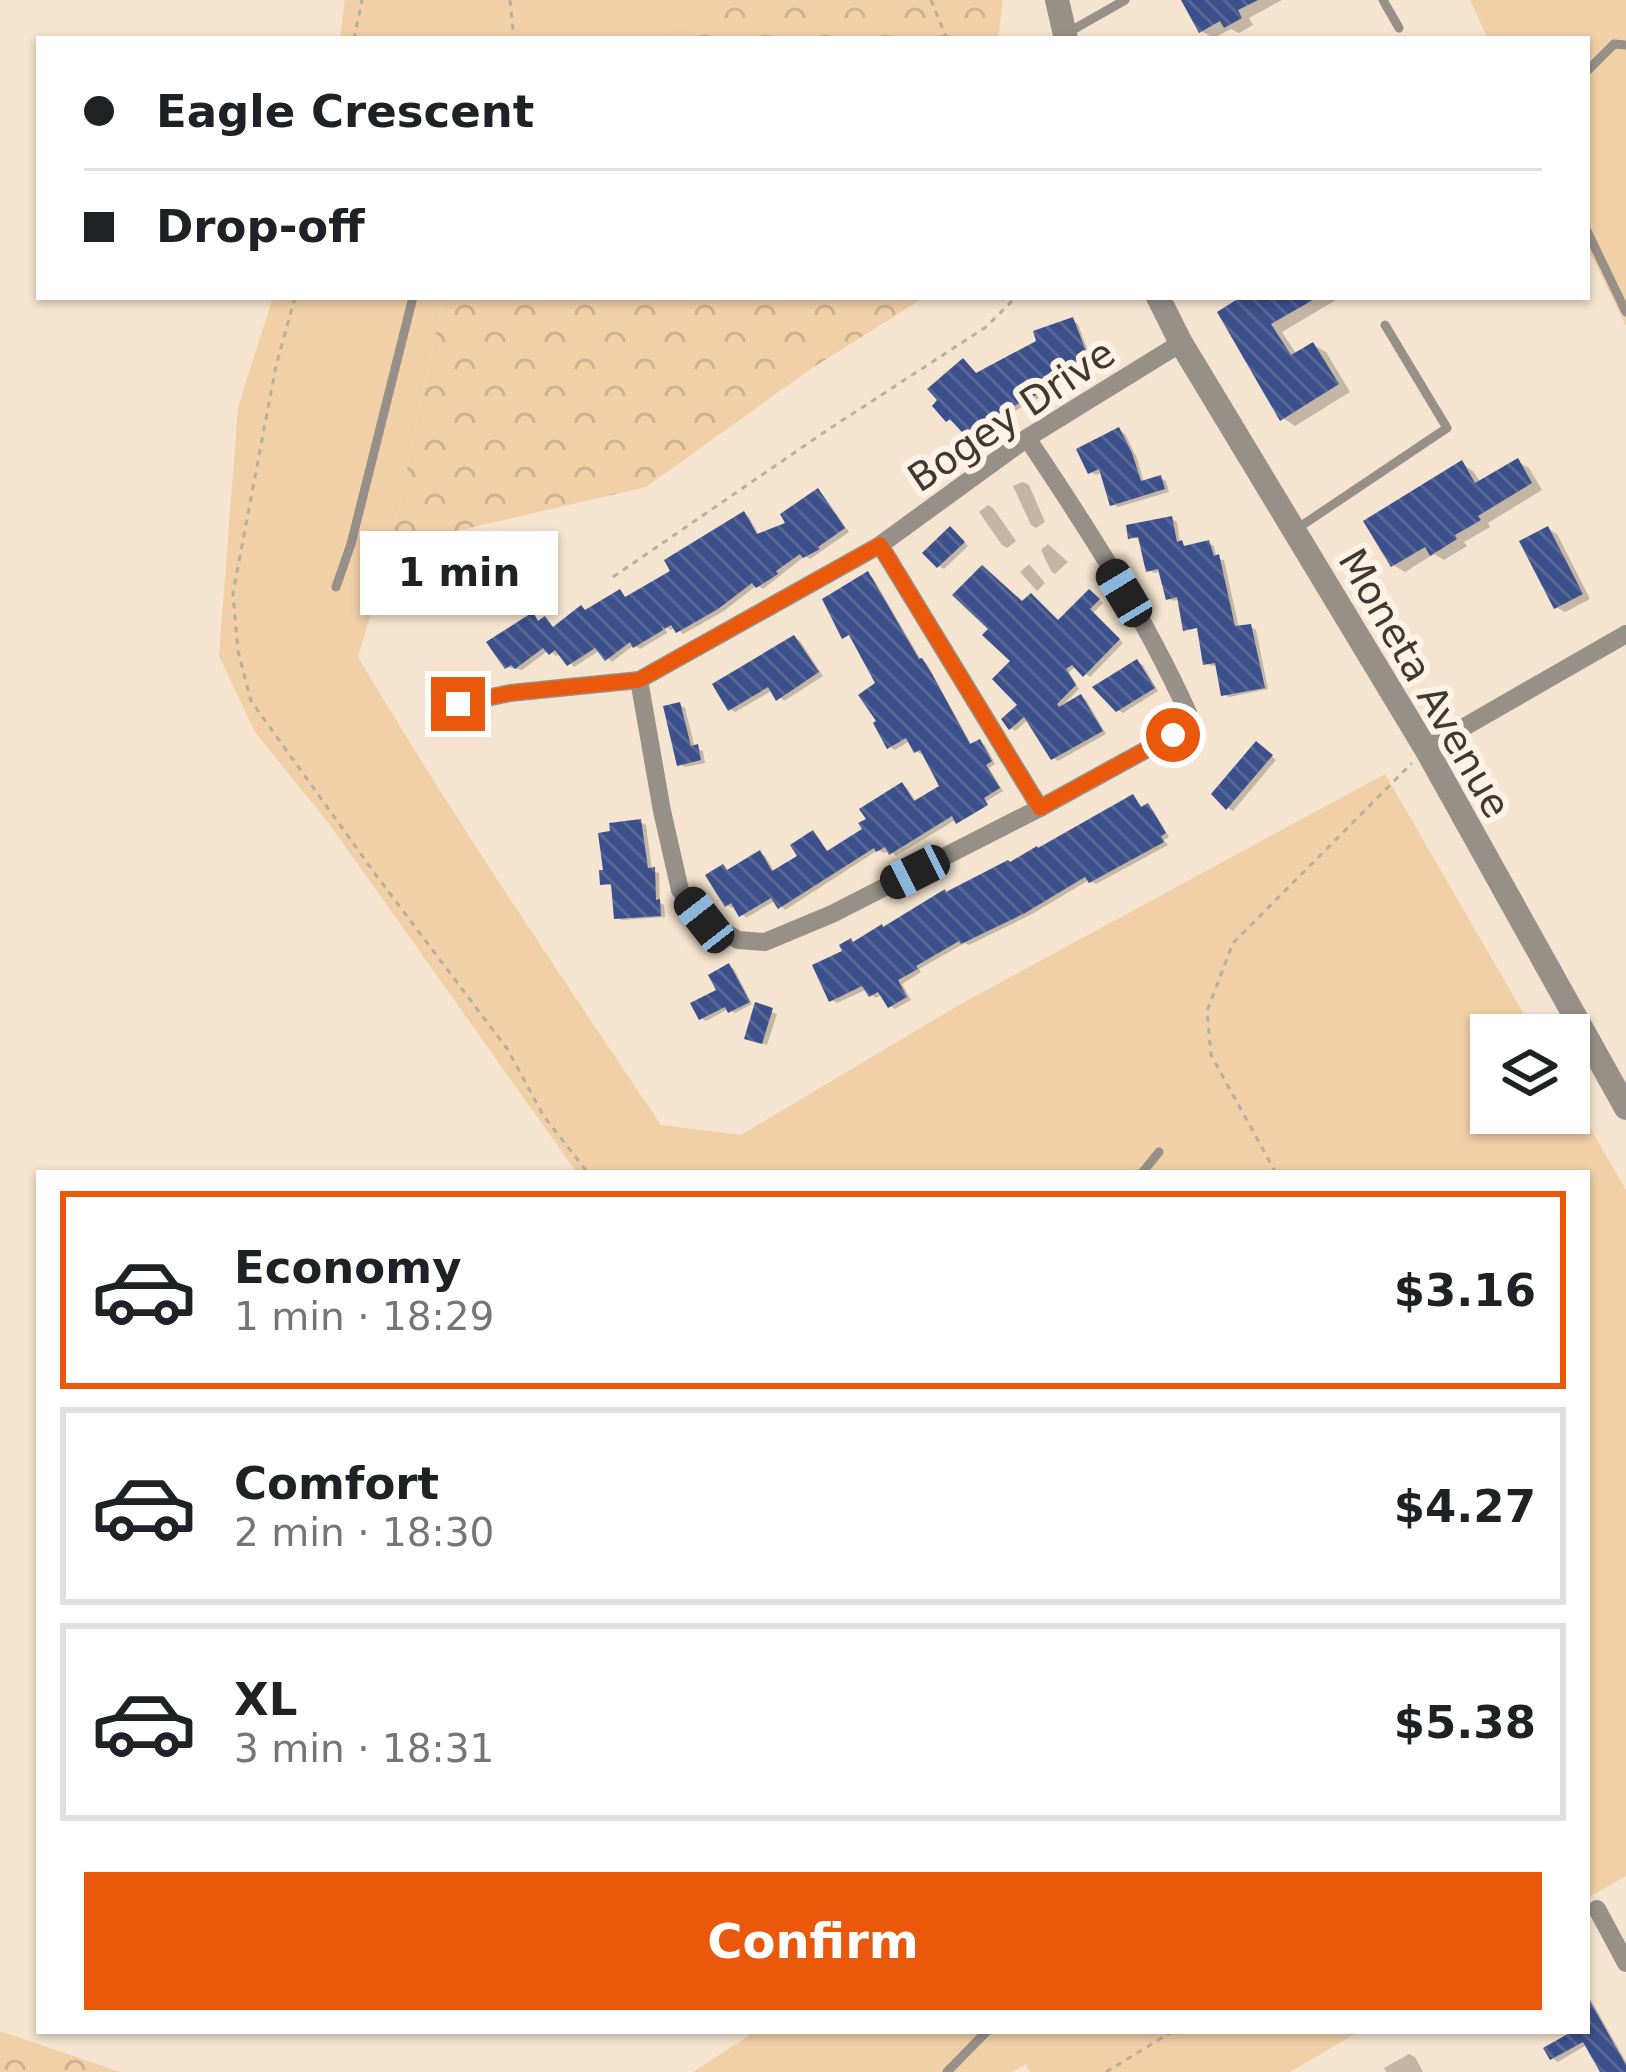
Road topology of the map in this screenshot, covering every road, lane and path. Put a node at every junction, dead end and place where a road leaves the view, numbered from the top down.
1 (362, 0) edge
2 (510, 0) edge
3 (931, 0) edge
4 (1058, 0) edge
5 (1125, 0) edge
6 (1383, 0) edge
7 (1399, 28) dead end
8 (355, 36) edge
9 (514, 36) edge
10 (945, 36) edge
11 (1065, 36) edge
12 (1067, 36) edge
13 (1626, 45) edge
14 (1590, 68) edge
15 (1590, 236) edge
16 (1622, 293) edge
17 (294, 300) edge
18 (412, 300) edge
19 (1013, 300) edge
20 (1161, 300) edge
21 (1626, 312) edge
22 (1385, 325) dead end
23 (1181, 343) junction
24 (1027, 438) junction
25 (1294, 531) junction
26 (880, 545) junction
27 (613, 577) dead end
28 (336, 587) dead end
29 (1626, 634) edge
30 (639, 680) junction
31 (458, 704) dead end
32 (1426, 749) junction
33 (1040, 808) junction
34 (1622, 1095) edge
35 (1159, 1152) dead end
36 (586, 1170) edge
37 (1144, 1170) edge
38 (1274, 1170) edge
39 (1597, 1909) dead end
40 (1626, 1964) edge
41 (984, 2034) edge
42 (1168, 2034) edge
43 (947, 2072) edge
44 (1106, 2072) edge

1 - 8 path
2 - 9 path
3 - 10 path
4 - 11 street
5 - 12 lane
6 - 7 lane
13 - 14 lane
15 - 16 lane
16 - 21 lane
17 - 36 path
18 - 28 lane
19 - 27 path
20 - 23 street, Moneta Avenue
22 - 25 lane
23 - 24 street, Bogey Drive
23 - 25 street, Moneta Avenue
24 - 26 street, Bogey Drive
24 - 33 street
25 - 32 street, Moneta Avenue
26 - 30 street, Bogey Drive
26 - 33 street
29 - 32 street
30 - 31 street
30 - 33 street
32 - 34 street, Moneta Avenue
32 - 38 path
35 - 37 lane
39 - 40 street
41 - 43 lane
42 - 44 path

